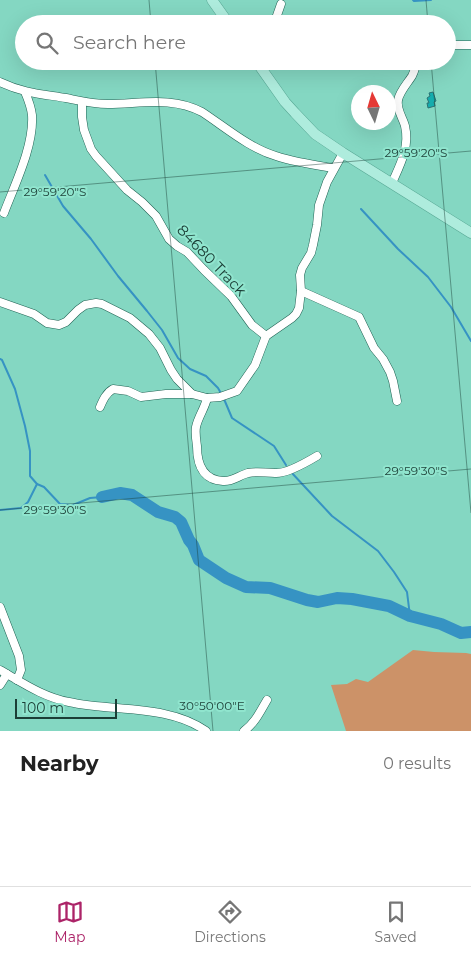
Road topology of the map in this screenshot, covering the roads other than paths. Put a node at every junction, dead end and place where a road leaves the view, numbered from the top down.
1 (212, 0) edge
2 (282, 4) dead end
3 (223, 15) edge
4 (278, 15) edge
5 (471, 45) edge
6 (456, 46) edge
7 (264, 70) edge
8 (414, 70) edge
9 (0, 82) edge
10 (25, 92) junction
11 (82, 102) junction
12 (343, 153) junction
13 (333, 168) junction
14 (392, 183) junction
15 (4, 213) dead end
16 (471, 233) edge
17 (301, 291) junction
18 (0, 302) edge
19 (266, 336) junction
20 (192, 394) junction
21 (207, 398) junction
22 (397, 401) dead end
23 (100, 407) dead end
24 (317, 456) dead end
25 (0, 607) edge
26 (4, 672) edge
27 (17, 680) junction
28 (0, 685) edge
29 (267, 700) dead end
30 (206, 731) edge
31 (244, 731) edge

1 - 3 main road
2 - 4 street
5 - 6 street
7 - 12 main road
8 - 14 street
9 - 10 street
10 - 11 street
10 - 15 street
11 - 13 street
11 - 19 street, 84680 Track
12 - 13 street
12 - 14 main road
13 - 17 street
14 - 16 main road
17 - 19 street
17 - 22 street
18 - 20 street
19 - 21 street
20 - 21 street
20 - 23 street
21 - 24 street
25 - 27 street
26 - 27 street
26 - 28 street
27 - 30 street
29 - 31 street

